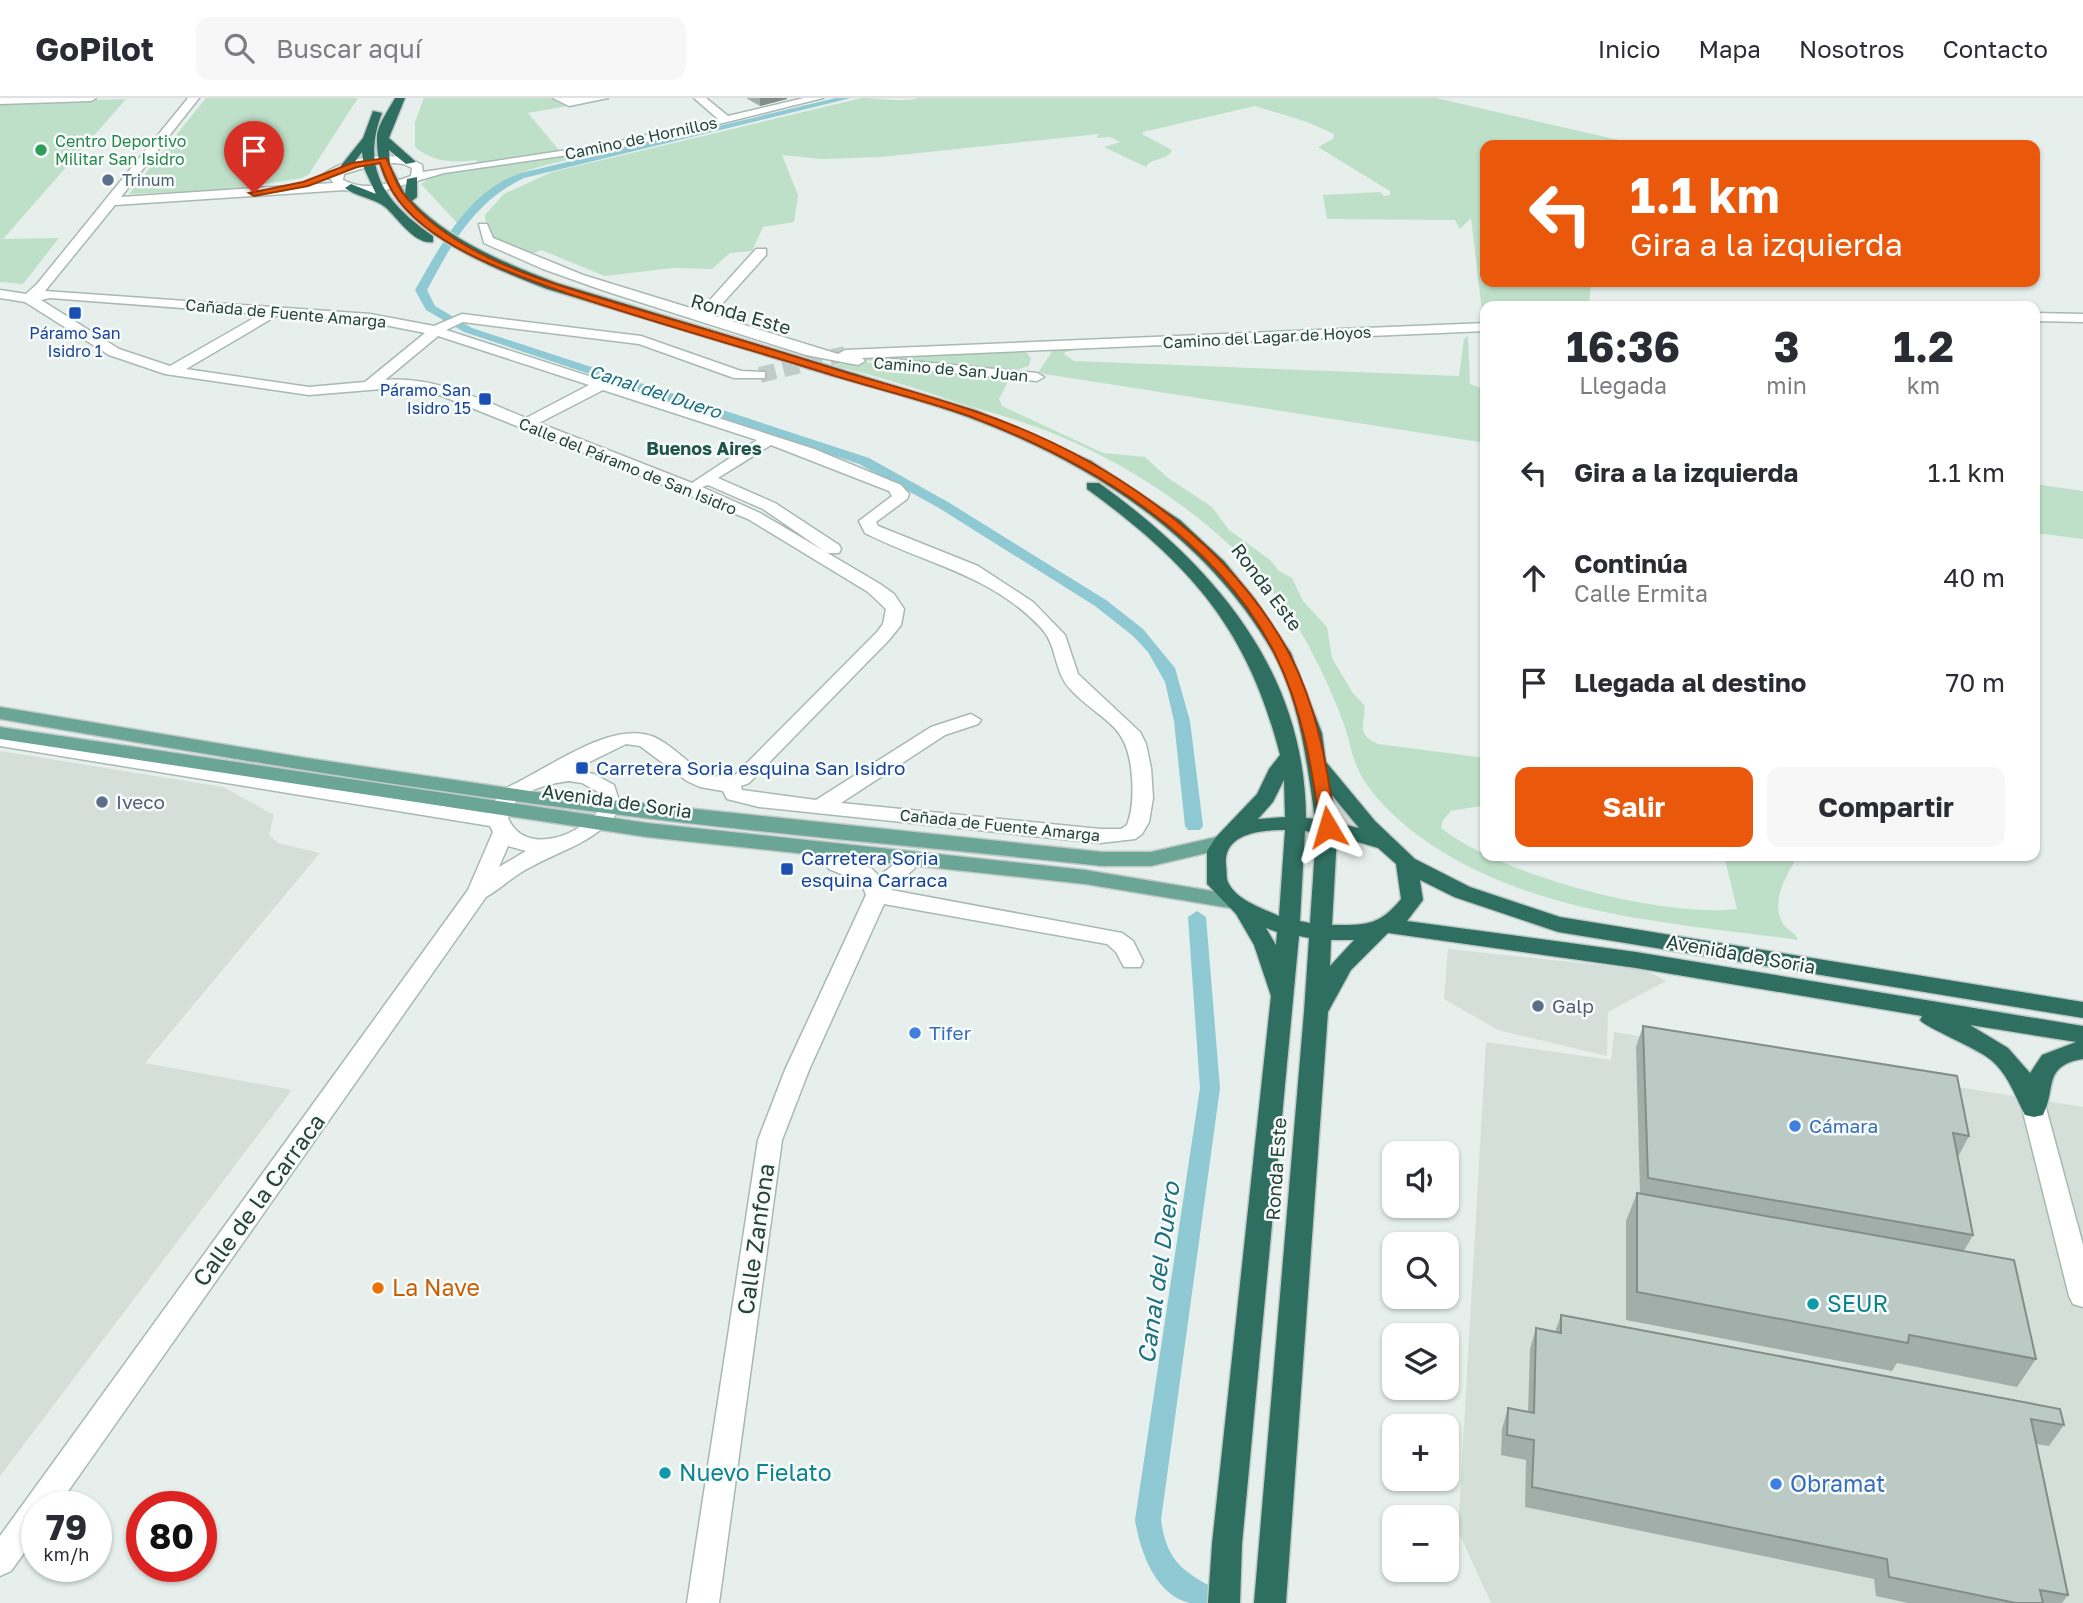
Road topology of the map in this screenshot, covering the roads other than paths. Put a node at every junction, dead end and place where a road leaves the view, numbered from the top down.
1 (78, 98) edge
2 (91, 98) edge
3 (194, 98) edge
4 (387, 98) edge
5 (400, 98) edge
6 (558, 98) edge
7 (603, 98) edge
8 (699, 98) edge
9 (818, 98) edge
10 (798, 100) edge
11 (0, 101) edge
12 (726, 120) junction
13 (382, 138) junction
14 (366, 141) junction
15 (383, 160) junction
16 (367, 162) junction
17 (414, 170) junction
18 (341, 171) junction
19 (393, 186) junction
20 (348, 187) junction
21 (377, 188) junction
22 (272, 191) junction
23 (112, 201) junction
24 (404, 201) junction
25 (387, 204) junction
26 (483, 227) dead end
27 (437, 238) junction
28 (761, 252) dead end
29 (462, 253) junction
30 (0, 294) edge
31 (29, 298) junction
32 (277, 310) junction
33 (703, 316) junction
34 (2040, 317) edge
35 (2083, 318) edge
36 (440, 327) junction
37 (1480, 327) edge
38 (1048, 344) junction
39 (845, 354) tunnel mouth
40 (394, 366) junction
41 (172, 371) junction
42 (760, 374) tunnel mouth
43 (1016, 374) junction
44 (1037, 377) dead end
45 (603, 384) junction
46 (370, 385) junction
47 (428, 386) junction
48 (525, 425) junction
49 (769, 439) junction
50 (700, 484) junction
51 (0, 713) edge
52 (971, 720) dead end
53 (0, 733) edge
54 (0, 740) edge
55 (602, 748) junction
56 (1290, 756) junction
57 (1320, 766) junction
58 (540, 779) junction
59 (600, 783) junction
60 (730, 784) junction
61 (820, 807) junction
62 (503, 814) junction
63 (606, 816) junction
64 (1296, 822) junction
65 (1328, 827) junction
66 (1229, 837) junction
67 (1385, 843) junction
68 (555, 844) junction
69 (836, 864) dead end
70 (1407, 864) junction
71 (904, 867) dead end
72 (478, 892) junction
73 (877, 895) junction
74 (1238, 906) junction
75 (1289, 927) junction
76 (1384, 928) junction
77 (1320, 933) junction
78 (1132, 961) dead end
79 (1749, 980) junction
80 (1282, 1000) junction
81 (2083, 1010) edge
82 (1316, 1012) junction
83 (2083, 1035) edge
84 (2083, 1050) edge
85 (2034, 1108) junction
86 (2083, 1296) edge
87 (50, 1491) edge
88 (21, 1532) edge
89 (0, 1561) edge
90 (703, 1603) edge
91 (1224, 1603) edge
92 (1270, 1603) edge

1 - 2 street
1 - 11 street
3 - 23 street
4 - 14 highway, Ronda Este
5 - 13 highway, Ronda Este
6 - 7 street
8 - 12 street
9 - 10 street, Camino de Hornillos
10 - 12 street, Camino de Hornillos
12 - 17 street, Camino de Hornillos
13 - 15 highway, Ronda Este
13 - 17 highway
14 - 16 highway, Ronda Este
14 - 18 highway
15 - 16 street
15 - 17 street
15 - 19 highway, Ronda Este
16 - 18 street
16 - 21 highway, Ronda Este
17 - 19 street
17 - 24 highway
18 - 20 street
18 - 22 street
19 - 21 street
19 - 24 highway, Ronda Este
20 - 21 street
20 - 22 street
20 - 25 highway
21 - 25 highway, Ronda Este
22 - 23 street
23 - 31 street
24 - 27 highway, Ronda Este
25 - 27 highway, Ronda Este
26 - 33 street, Camino de San Juan
27 - 29 highway, Ronda Este
28 - 33 street
29 - 56 highway, Ronda Este
29 - 57 highway, Ronda Este
30 - 31 street, Calle del Páramo de San Isidro
31 - 32 street, Cañada de Fuente Amarga
31 - 41 street, Calle del Páramo de San Isidro
32 - 36 street, Cañada de Fuente Amarga
32 - 41 street
33 - 43 street, Camino de San Juan
34 - 35 street
36 - 40 street
36 - 42 street
36 - 45 street, Cañada de Fuente Amarga
37 - 38 street, Camino del Lagar de Hoyos
38 - 39 street, Camino del Lagar de Hoyos
38 - 43 street
40 - 46 street
40 - 47 street, Calle del Páramo de San Isidro
41 - 46 street, Calle del Páramo de San Isidro
43 - 44 street, Camino de San Juan
45 - 48 street
45 - 49 street, Cañada de Fuente Amarga
46 - 47 street, Calle del Páramo de San Isidro
47 - 48 street, Calle del Páramo de San Isidro
48 - 50 street, Calle del Páramo de San Isidro
49 - 50 street
49 - 61 street, Cañada de Fuente Amarga
50 - 60 street, Calle del Páramo de San Isidro
51 - 62 main road, Avenida de Soria
52 - 61 street
53 - 62 main road, Avenida de Soria
54 - 62 street, Avenida de Soria
55 - 58 street
55 - 59 street
55 - 60 street
56 - 64 highway, Ronda Este
56 - 66 highway
57 - 65 highway, Ronda Este
57 - 67 highway, Avenida de Soria
58 - 59 street
58 - 62 street
59 - 63 street
60 - 61 street, Cañada de Fuente Amarga
62 - 63 main road, Avenida de Soria
62 - 68 street
62 - 72 street, Calle de la Carraca
63 - 66 main road, Avenida de Soria
63 - 68 street, Calle de la Carraca
63 - 74 main road, Avenida de Soria
64 - 65 highway
64 - 66 highway
64 - 75 highway, Ronda Este
65 - 67 highway
65 - 77 highway, Ronda Este
66 - 74 highway
67 - 70 highway, Avenida de Soria
68 - 72 street, Calle de la Carraca
69 - 73 street
70 - 76 highway
70 - 81 highway, Avenida de Soria
71 - 73 street, Calle Zanfona
72 - 87 street, Calle de la Carraca
73 - 78 street
73 - 90 street, Calle Zanfona
74 - 75 highway, Avenida de Soria
74 - 80 highway
75 - 77 highway, Avenida de Soria
75 - 80 highway, Ronda Este
76 - 77 highway, Avenida de Soria
76 - 79 highway, Avenida de Soria
76 - 82 highway
77 - 82 highway, Ronda Este
79 - 83 highway, Avenida de Soria
79 - 85 highway
80 - 91 highway, Ronda Este
82 - 92 highway, Ronda Este
84 - 85 highway
85 - 86 street
88 - 89 street, Calle de la Carraca

